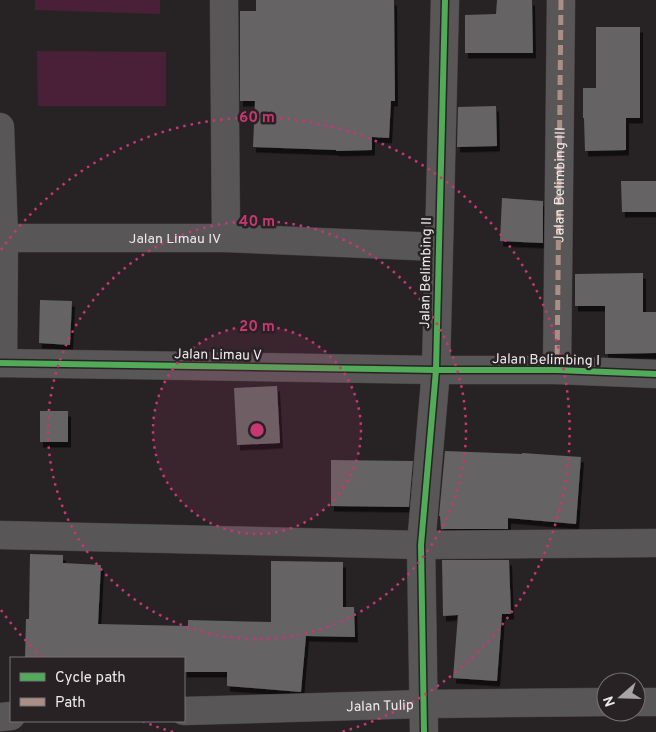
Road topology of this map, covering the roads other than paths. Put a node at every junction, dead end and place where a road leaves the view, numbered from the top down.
1 (224, 0) edge
2 (445, 0) edge
3 (561, 0) edge
4 (0, 127) edge
5 (4, 238) junction
6 (226, 238) junction
7 (438, 247) junction
8 (2, 363) edge
9 (436, 370) junction
10 (557, 370) junction
11 (656, 374) edge
12 (0, 535) edge
13 (656, 543) edge
14 (421, 545) junction
15 (596, 702) edge
16 (424, 704) junction
17 (185, 711) edge
18 (424, 732) edge

1 - 6 street
2 - 7 street, Jalan Belimbing II
3 - 10 street, Jalan Belimbing III
4 - 5 street
5 - 6 street, Jalan Limau IV
5 - 8 street
6 - 7 street, Jalan Limau IV
7 - 9 street, Jalan Belimbing II
8 - 9 street, Jalan Limau V
9 - 10 street, Jalan Belimbing I
9 - 14 street, Jalan Belimbing II
10 - 11 street, Jalan Belimbing I
12 - 14 street
13 - 14 street
14 - 16 street, Jalan Belimbing II
15 - 16 street, Jalan Tulip
16 - 17 street, Jalan Tulip
16 - 18 street, Jalan Belimbing II

